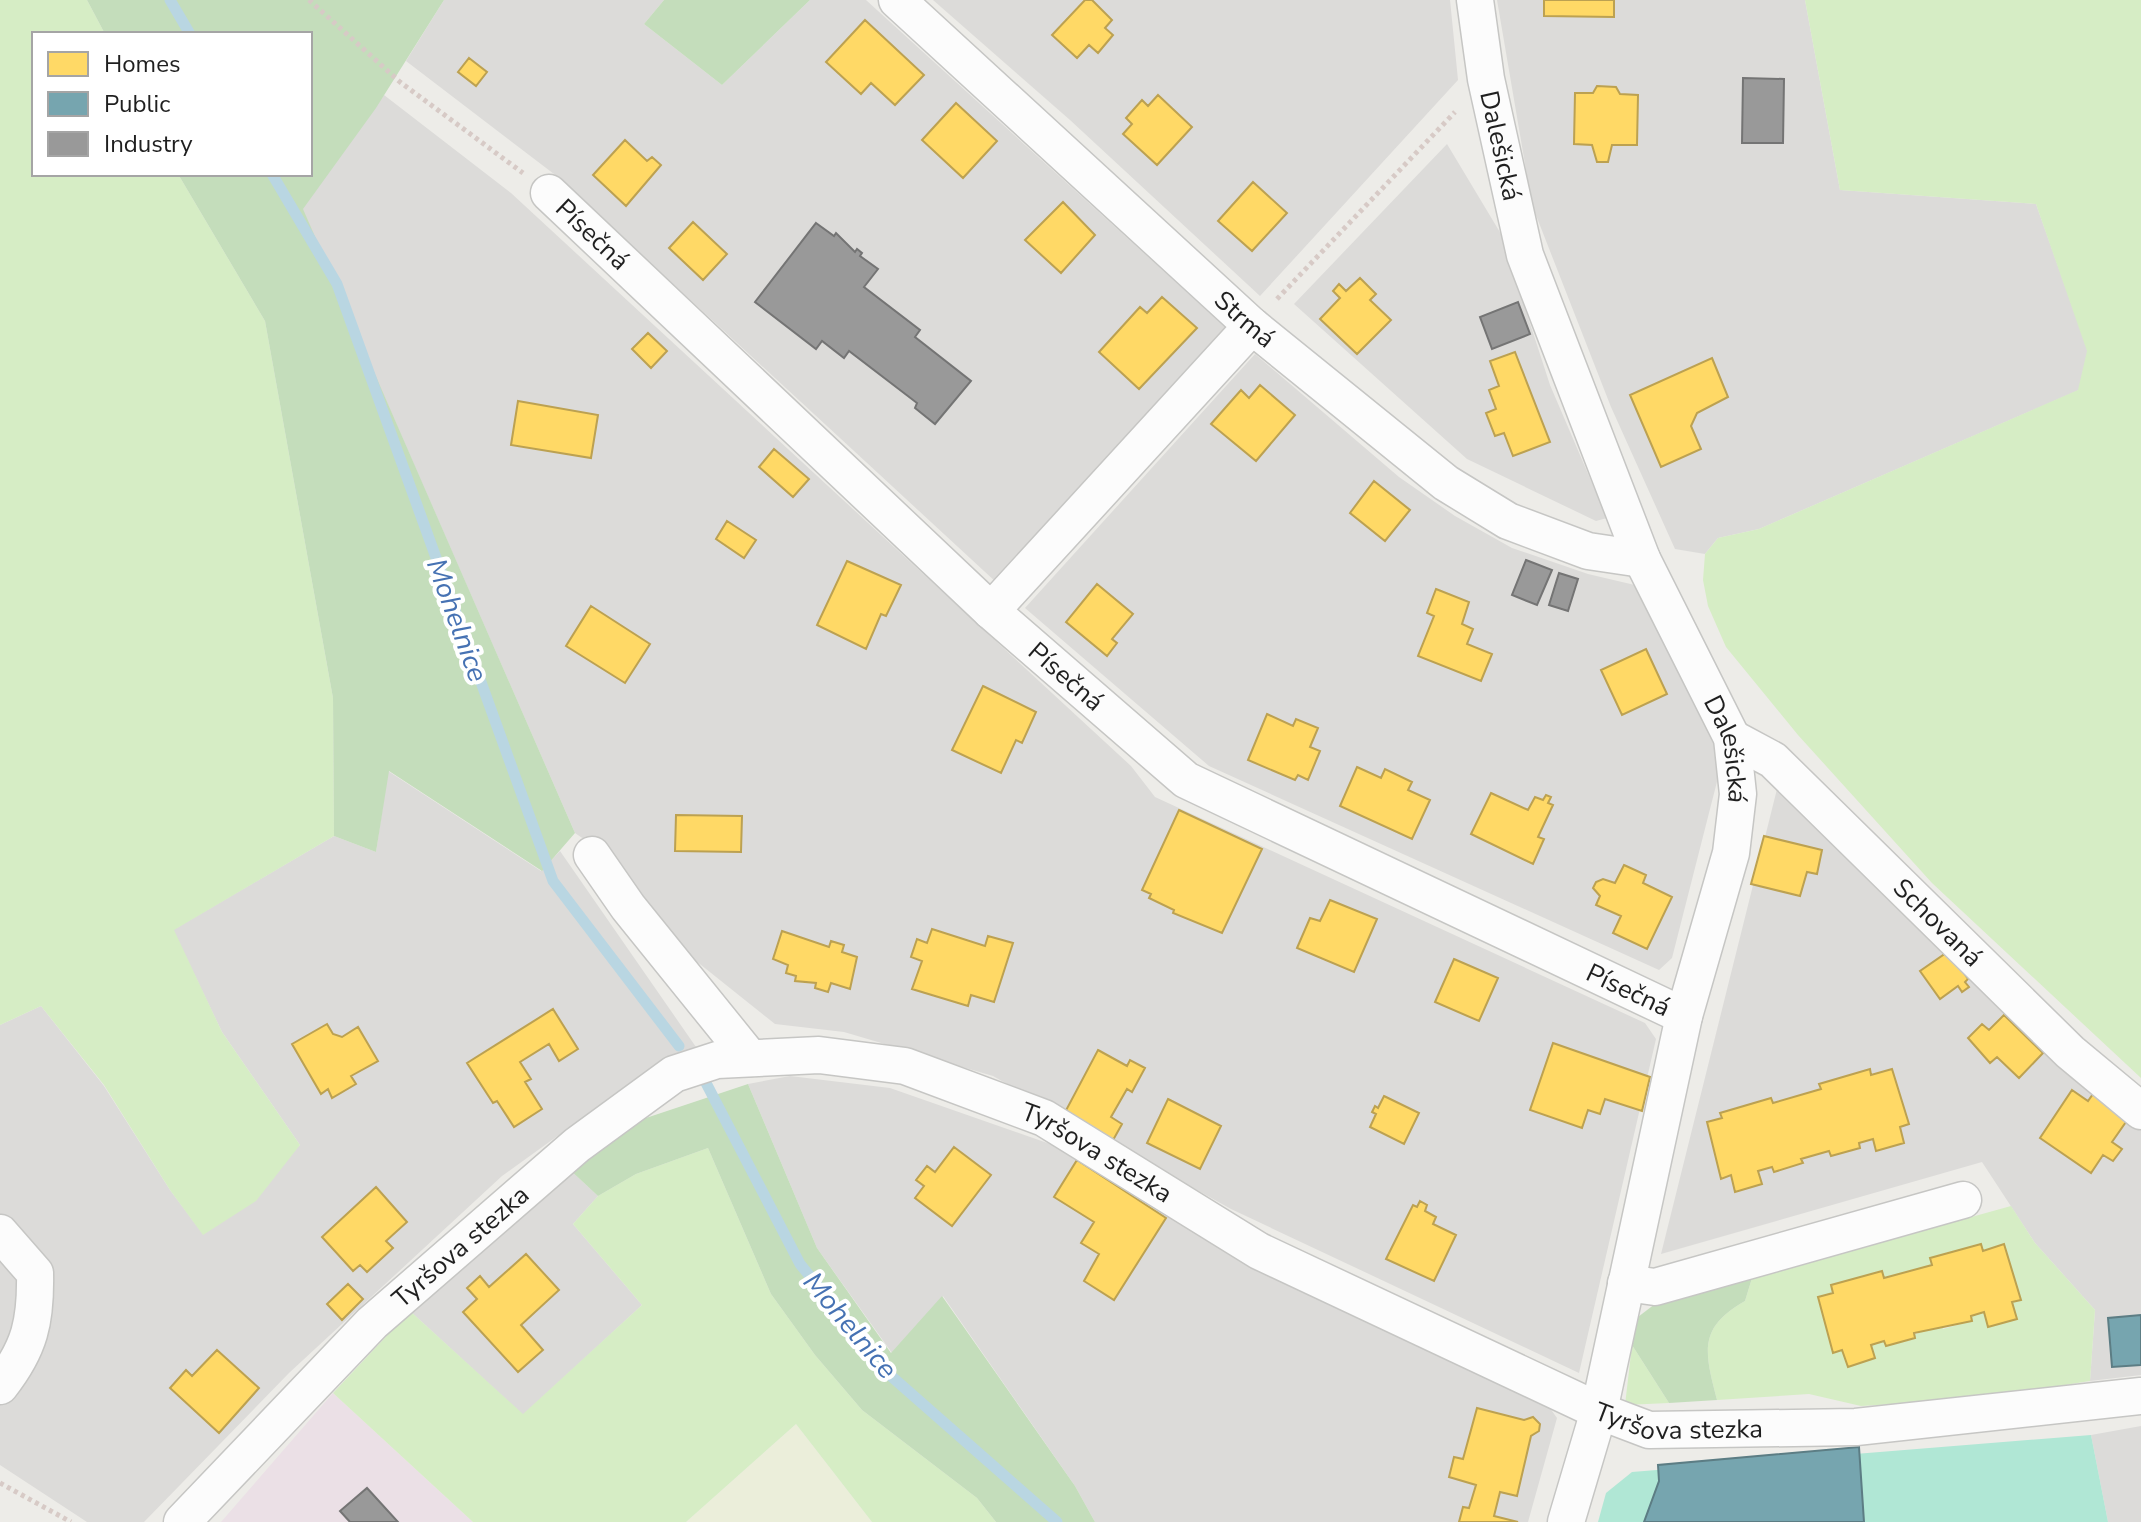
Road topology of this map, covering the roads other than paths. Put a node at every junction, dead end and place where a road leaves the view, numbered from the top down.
1 (897, 0) edge
2 (1475, 0) edge
3 (549, 193) road end
4 (1252, 326) junction
5 (1642, 559) junction
6 (991, 611) junction
7 (1732, 738) junction
8 (592, 855) dead end
9 (1684, 1016) junction
10 (750, 1058) junction
11 (2141, 1111) edge
12 (1963, 1200) dead end
13 (0, 1233) edge
14 (1626, 1283) junction
15 (0, 1386) edge
16 (2141, 1396) edge
17 (1599, 1411) junction
18 (182, 1522) edge
19 (1566, 1522) edge

1 - 4 street, Strmá
2 - 5 street, Dalešická
3 - 6 street, Písečná
4 - 5 street, Strmá
4 - 6 street
5 - 7 street, Dalešická
6 - 9 street, Písečná
7 - 9 street, Dalešická
7 - 11 street, Schovaná
8 - 10 street
9 - 14 street, Dalešická
10 - 17 street, Tyršova stezka
10 - 18 street, Tyršova stezka
12 - 14 street
13 - 15 street
14 - 17 street, Dalešická
16 - 17 street, Tyršova stezka
17 - 19 street, Dalešická

